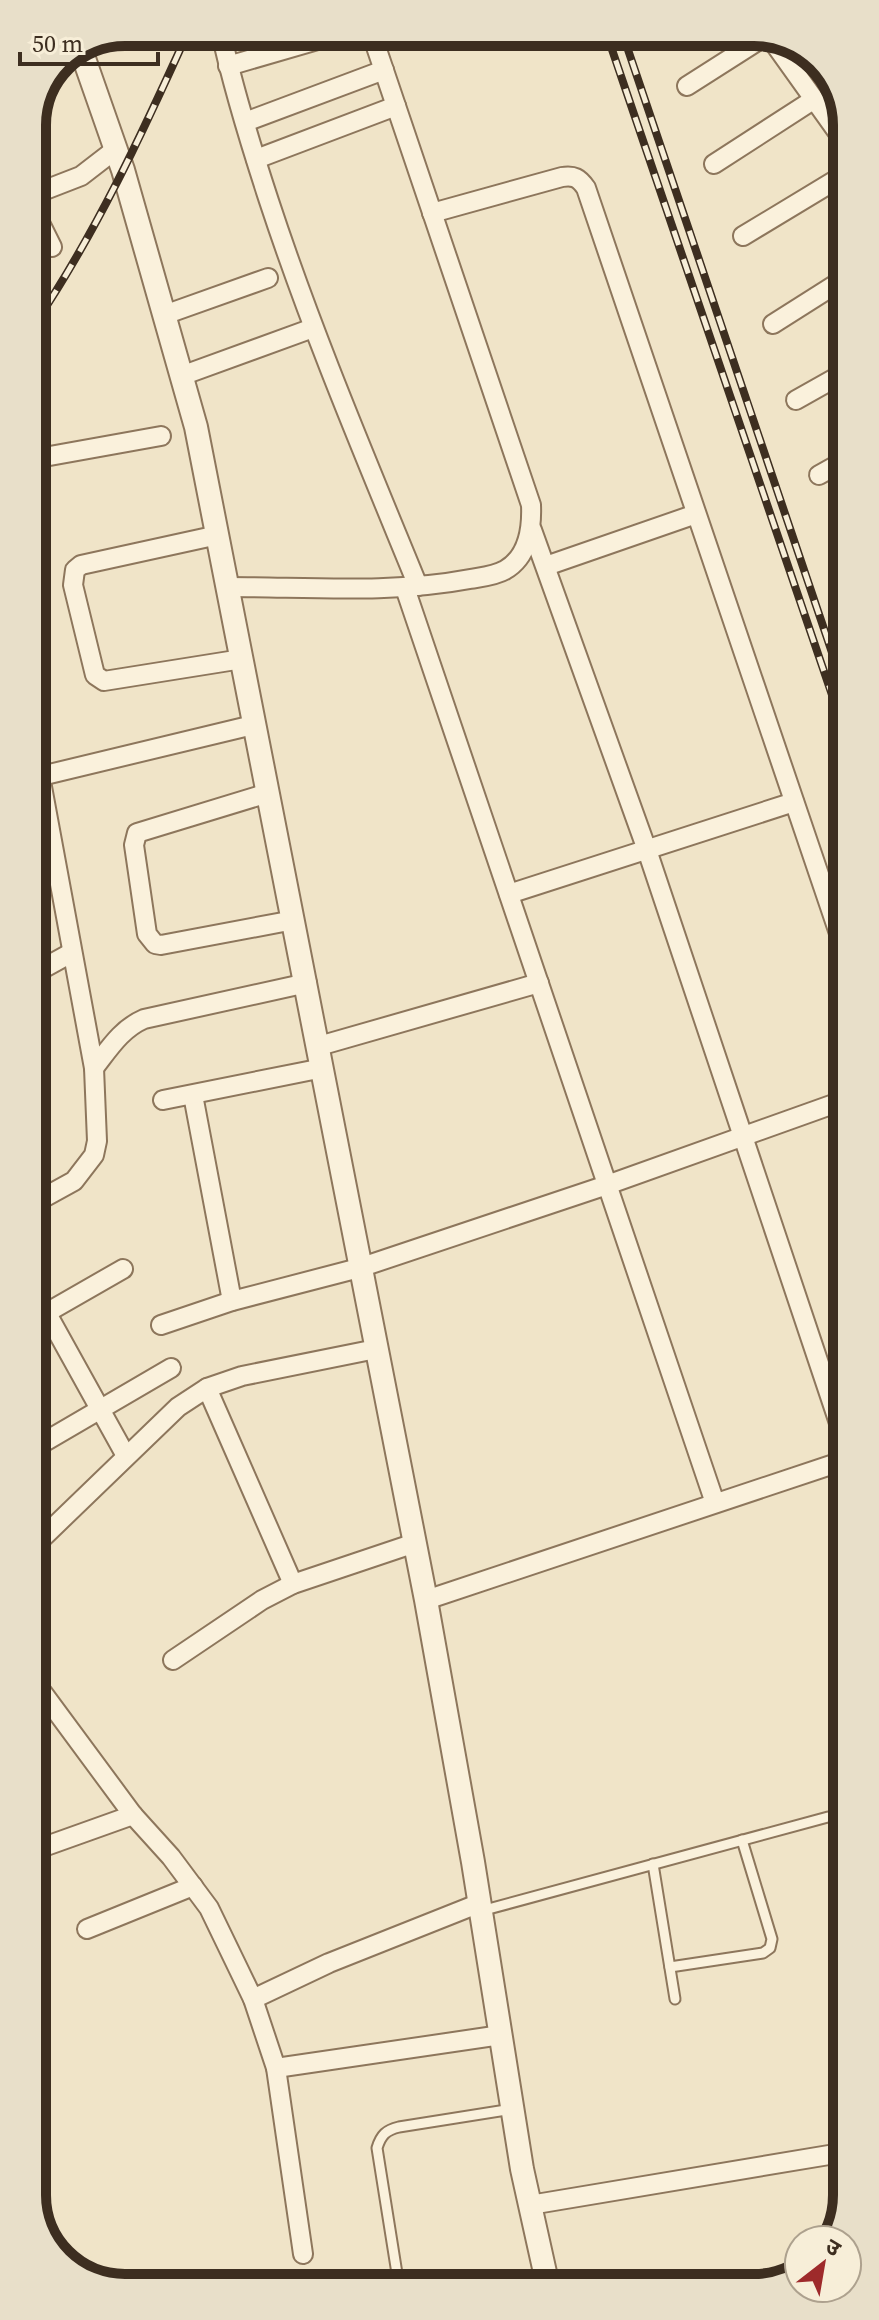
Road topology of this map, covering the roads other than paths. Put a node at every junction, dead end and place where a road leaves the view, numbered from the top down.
1 (224, 46) edge
2 (297, 46) edge
3 (376, 46) edge
4 (751, 46) edge
5 (779, 50) edge
6 (84, 58) edge
7 (228, 66) junction
8 (384, 70) junction
9 (687, 86) dead end
10 (813, 100) junction
11 (396, 106) junction
12 (245, 122) junction
13 (833, 126) edge
14 (116, 149) junction
15 (256, 159) junction
16 (714, 164) dead end
17 (833, 182) edge
18 (46, 190) edge
19 (432, 213) junction
20 (46, 235) edge
21 (743, 236) dead end
22 (52, 247) dead end
23 (292, 269) junction
24 (268, 278) joint
25 (833, 286) edge
26 (164, 315) junction
27 (773, 324) dead end
28 (313, 328) junction
29 (181, 376) junction
30 (833, 379) edge
31 (796, 400) dead end
32 (161, 436) dead end
33 (46, 457) edge
34 (833, 467) edge
35 (819, 475) dead end
36 (696, 514) junction
37 (532, 530) junction
38 (218, 535) junction
39 (546, 566) junction
40 (228, 587) junction
41 (411, 587) junction
42 (242, 659) junction
43 (253, 725) junction
44 (46, 775) edge
45 (268, 793) junction
46 (794, 802) junction
47 (46, 843) edge
48 (647, 850) junction
49 (509, 894) junction
50 (833, 916) edge
51 (294, 920) junction
52 (71, 953) junction
53 (46, 967) edge
54 (307, 983) junction
55 (539, 983) junction
56 (319, 1046) junction
57 (94, 1068) junction
58 (323, 1068) junction
59 (193, 1095) junction
60 (163, 1100) dead end
61 (833, 1104) edge
62 (743, 1137) junction
63 (607, 1185) junction
64 (46, 1196) edge
65 (359, 1268) junction
66 (123, 1269) dead end
67 (232, 1301) junction
68 (46, 1314) edge
69 (161, 1325) dead end
70 (46, 1327) edge
71 (376, 1349) junction
72 (171, 1368) dead end
73 (207, 1388) junction
74 (833, 1405) edge
75 (98, 1410) junction
76 (46, 1441) edge
77 (126, 1456) junction
78 (833, 1464) edge
79 (715, 1503) junction
80 (46, 1534) edge
81 (415, 1543) junction
82 (293, 1584) junction
83 (426, 1600) junction
84 (173, 1660) dead end
85 (46, 1697) edge
86 (133, 1815) junction
87 (828, 1817) dead end
88 (742, 1840) junction
89 (46, 1846) edge
90 (653, 1864) junction
91 (193, 1886) junction
92 (480, 1907) junction
93 (87, 1929) dead end
94 (670, 1967) junction
95 (253, 1999) junction
96 (675, 1999) dead end
97 (501, 2035) junction
98 (276, 2068) junction
99 (513, 2109) junction
100 (833, 2154) edge
101 (530, 2205) junction
102 (303, 2254) dead end
103 (397, 2274) edge
104 (542, 2274) edge

1 - 7 street
2 - 7 street
3 - 8 street
4 - 9 street
5 - 10 street
6 - 14 street
7 - 12 street
8 - 11 street
8 - 12 street
10 - 13 street
10 - 16 street
11 - 15 street
11 - 19 street
12 - 15 street
14 - 18 street
14 - 26 street
15 - 23 street
17 - 21 street
19 - 36 street
19 - 37 street
20 - 22 street
23 - 24 lane
23 - 28 street
24 - 26 street
25 - 27 street
26 - 29 street
28 - 29 street
28 - 41 street
29 - 38 street
30 - 31 street
32 - 33 street
34 - 35 street
36 - 39 street
36 - 46 street
37 - 39 street
37 - 41 street
38 - 40 street
38 - 42 street
39 - 48 street
40 - 41 street
40 - 42 street
41 - 49 street
42 - 43 street
43 - 44 street
43 - 45 street
45 - 51 street
45 - 51 street
46 - 48 street
46 - 50 street
47 - 52 street
48 - 49 street
48 - 62 street
49 - 55 street
51 - 54 street
52 - 53 street
52 - 57 street
54 - 56 street
54 - 57 street
55 - 56 street
55 - 63 street
56 - 58 street
57 - 64 street
58 - 59 street
58 - 65 street
59 - 60 street
59 - 67 street
61 - 62 street
62 - 63 street
62 - 74 street
63 - 65 street
63 - 79 street
65 - 67 street
65 - 71 street
66 - 68 street
67 - 69 street
70 - 75 street
71 - 73 street
71 - 81 street
72 - 75 street
73 - 77 street
73 - 82 street
75 - 76 street
75 - 77 street
77 - 80 street
78 - 79 street
79 - 83 street
81 - 82 street
81 - 83 street
82 - 84 street
83 - 92 street
85 - 86 street
86 - 89 street
86 - 91 street
87 - 88 lane
88 - 90 lane
88 - 94 lane
90 - 92 lane
90 - 94 lane
91 - 93 street
91 - 95 street
92 - 95 street
92 - 97 street
94 - 96 lane
95 - 98 street
97 - 98 street
97 - 99 street
98 - 102 street
99 - 101 street
99 - 103 lane
100 - 101 street
101 - 104 street

